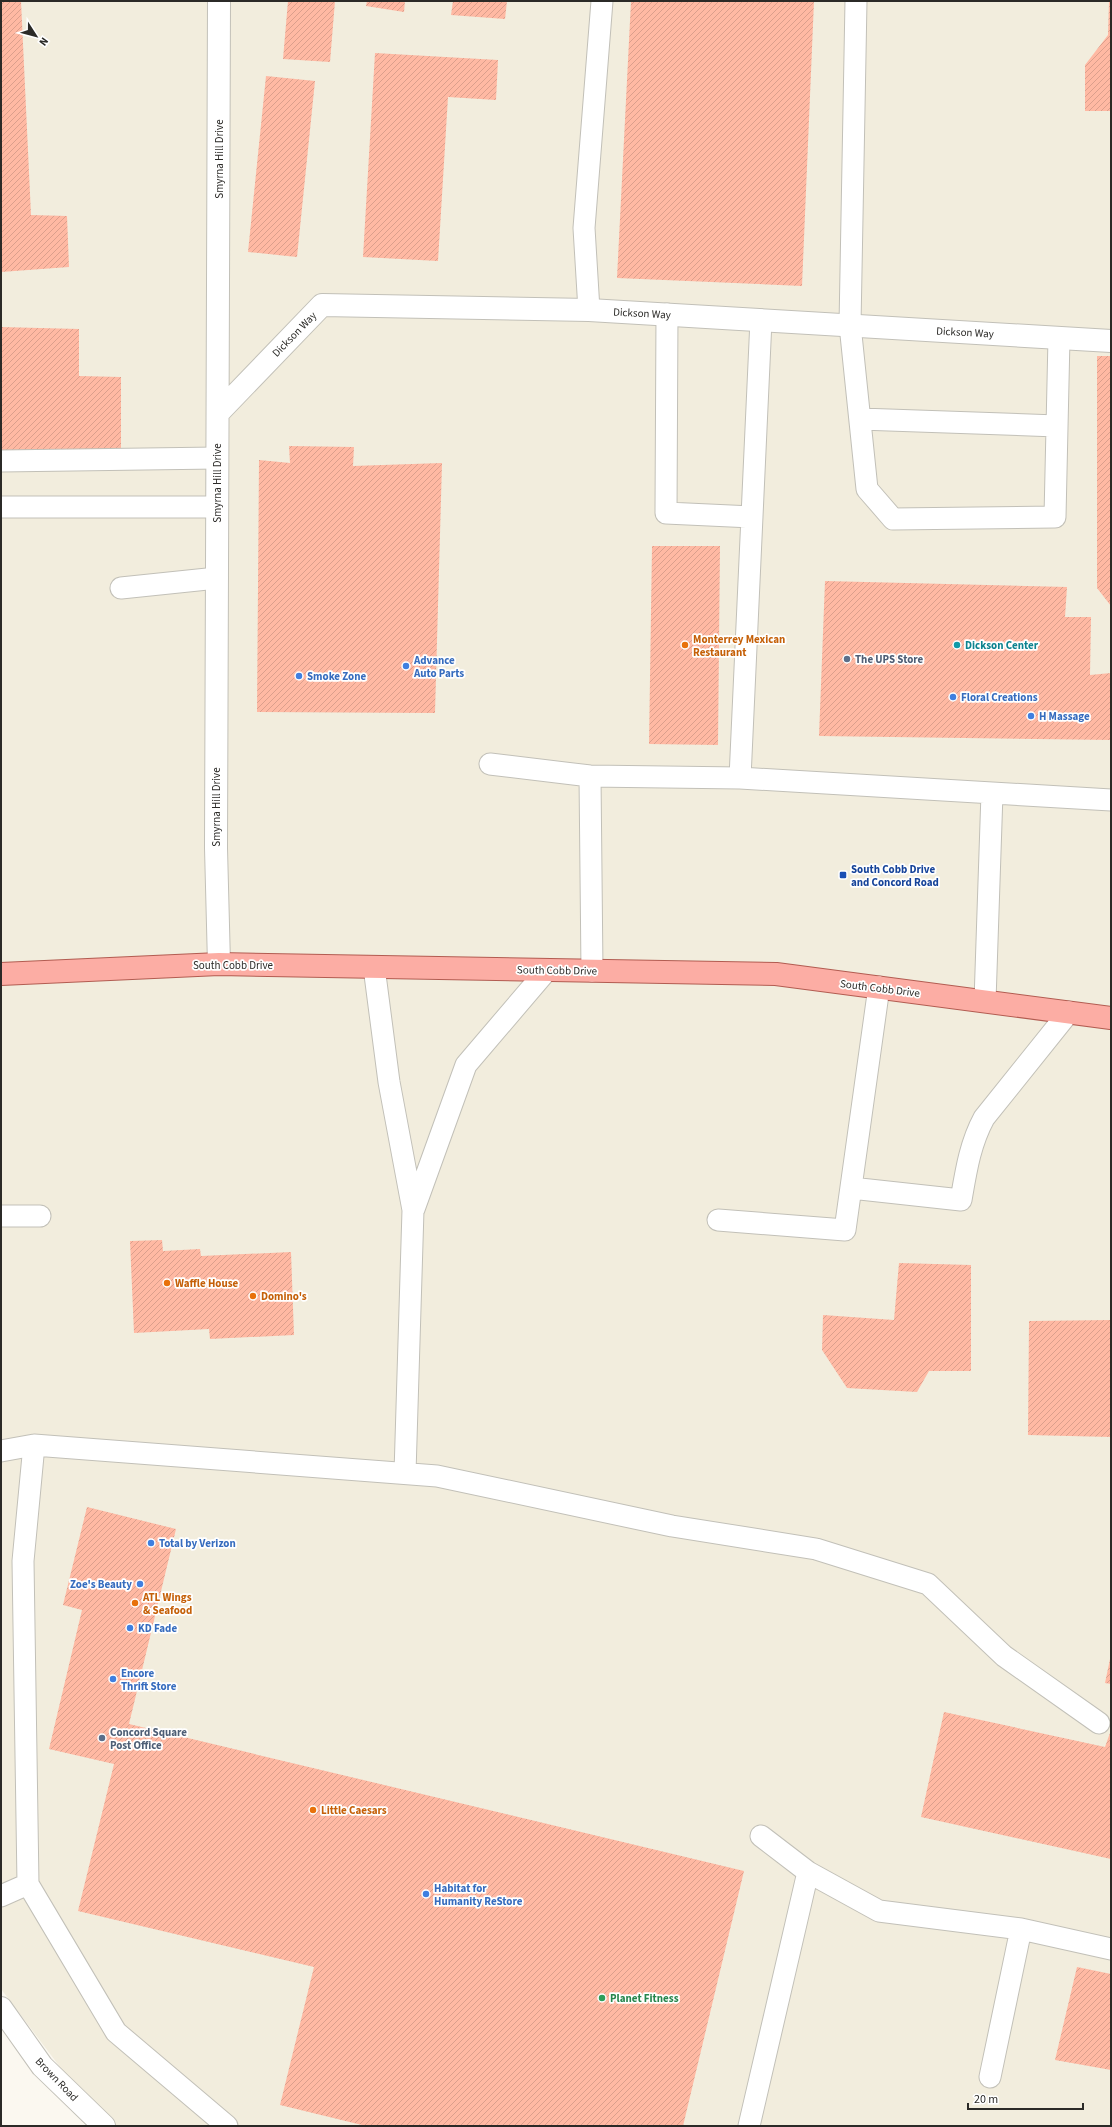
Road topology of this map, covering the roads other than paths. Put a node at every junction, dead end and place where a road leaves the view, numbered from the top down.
1 (218, 1) edge
2 (602, 1) edge
3 (856, 1) edge
4 (589, 310) junction
5 (667, 314) junction
6 (761, 320) junction
7 (850, 325) junction
8 (1059, 338) junction
9 (1111, 341) edge
10 (218, 413) junction
11 (860, 419) junction
12 (1057, 426) junction
13 (217, 458) junction
14 (1, 461) edge
15 (1, 507) edge
16 (218, 507) junction
17 (752, 517) junction
18 (217, 578) junction
19 (121, 588) dead end
20 (490, 764) dead end
21 (590, 776) junction
22 (740, 778) junction
23 (992, 793) junction
24 (1111, 800) edge
25 (219, 964) junction
26 (374, 967) junction
27 (547, 970) junction
28 (592, 971) junction
29 (1, 974) edge
30 (879, 987) junction
31 (985, 1001) junction
32 (1069, 1012) junction
33 (1111, 1018) edge
34 (851, 1188) junction
35 (413, 1210) junction
36 (1, 1216) edge
37 (40, 1216) dead end
38 (718, 1220) dead end
39 (34, 1445) junction
40 (1, 1451) edge
41 (405, 1473) junction
42 (1099, 1723) dead end
43 (761, 1836) dead end
44 (808, 1872) junction
45 (28, 1884) junction
46 (1, 1896) edge
47 (1020, 1929) junction
48 (1111, 1949) edge
49 (1, 2008) edge
50 (990, 2077) dead end
51 (104, 2126) edge
52 (227, 2126) edge
53 (749, 2126) edge

1 - 10 street, Smyrna Hill Drive
2 - 4 lane
3 - 7 lane
4 - 5 street, Dickson Way
4 - 10 street, Dickson Way
5 - 6 street, Dickson Way
5 - 17 lane
6 - 7 street, Dickson Way
6 - 17 lane
7 - 8 street, Dickson Way
7 - 11 lane
8 - 9 street, Dickson Way
8 - 12 lane
10 - 13 street, Smyrna Hill Drive
11 - 12 lane
11 - 12 lane
13 - 14 lane
13 - 16 street, Smyrna Hill Drive
15 - 16 lane
16 - 18 street, Smyrna Hill Drive
17 - 22 lane
18 - 19 lane
18 - 25 street, Smyrna Hill Drive
20 - 21 lane
21 - 22 lane
21 - 28 lane
22 - 23 lane
23 - 24 lane
23 - 31 lane
25 - 26 main road, South Cobb Drive
25 - 29 main road, South Cobb Drive
26 - 27 main road, South Cobb Drive
26 - 35 lane
27 - 28 main road, South Cobb Drive
27 - 35 lane
28 - 30 main road, South Cobb Drive
30 - 31 main road, South Cobb Drive
30 - 34 lane
31 - 32 main road, South Cobb Drive
32 - 33 main road, South Cobb Drive
32 - 34 lane
34 - 38 lane
35 - 41 lane
36 - 37 lane
39 - 40 lane
39 - 41 lane
39 - 45 lane
41 - 42 lane
43 - 44 lane
44 - 47 lane
44 - 53 lane
45 - 46 lane
45 - 52 lane
47 - 48 lane
47 - 50 lane
49 - 51 street, Brown Road

